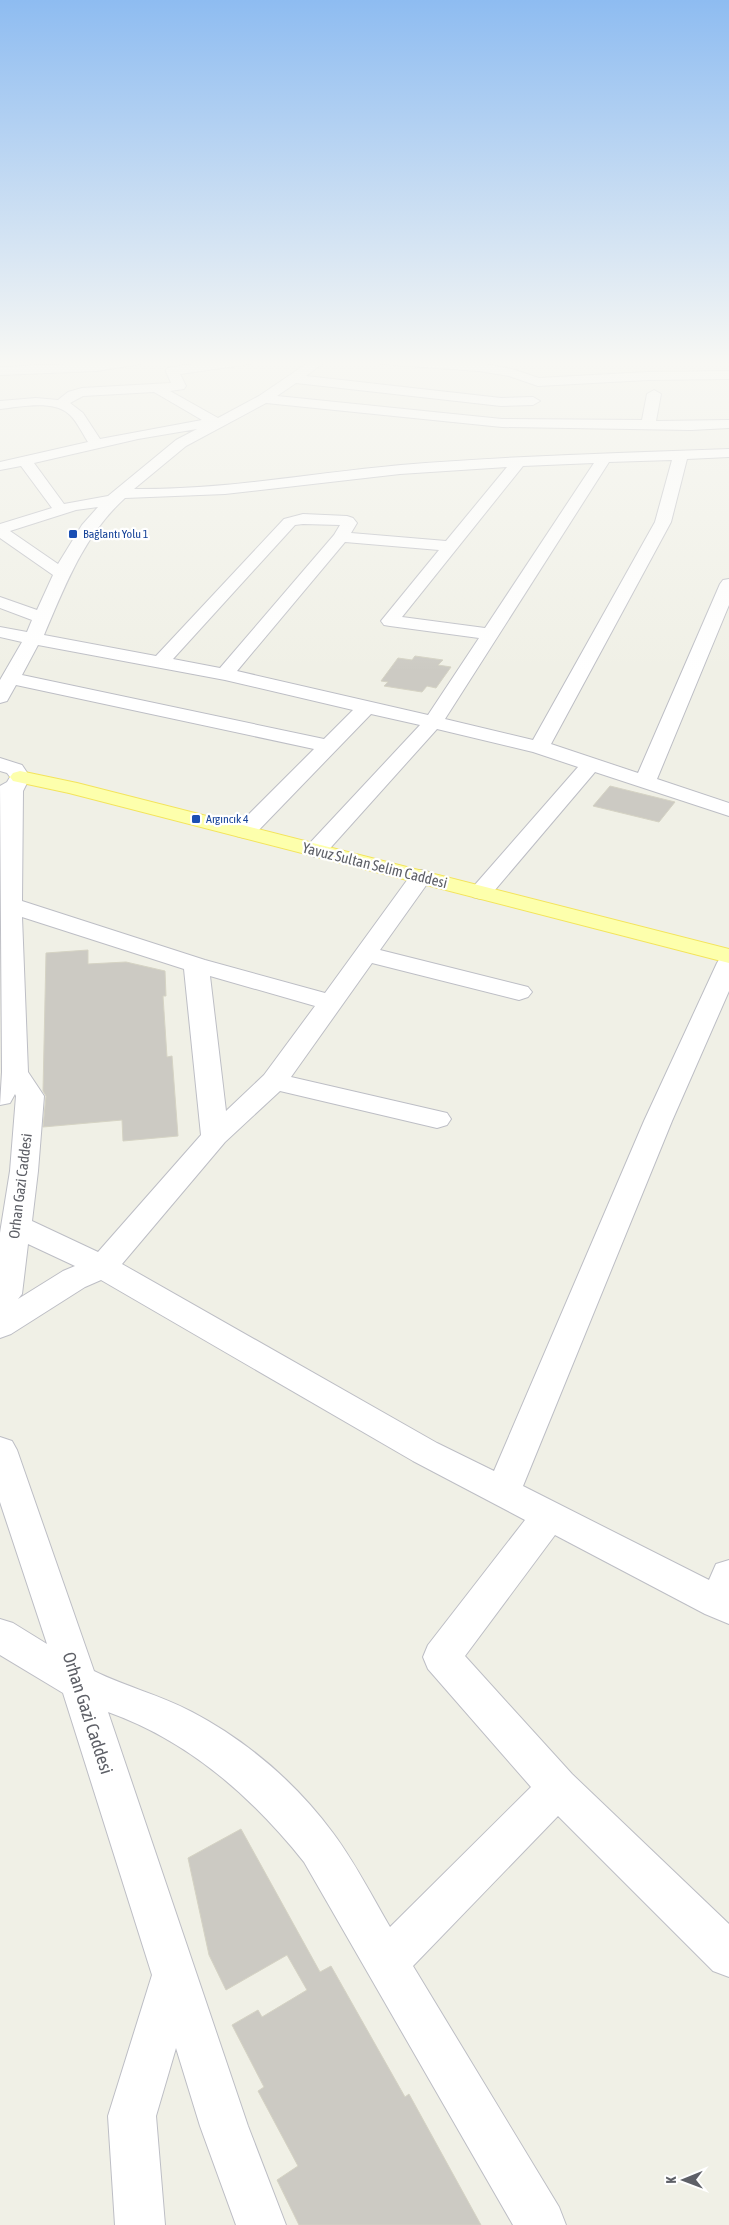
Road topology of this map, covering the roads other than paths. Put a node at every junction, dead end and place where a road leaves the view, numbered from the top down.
1 (27, 464) edge
2 (155, 464) edge
3 (494, 464) edge
4 (517, 464) edge
5 (600, 464) edge
6 (679, 464) edge
7 (116, 496) junction
8 (61, 510) junction
9 (0, 530) edge
10 (341, 538) junction
11 (450, 546) junction
12 (62, 574) junction
13 (729, 584) edge
14 (0, 602) edge
15 (43, 618) junction
16 (0, 632) edge
17 (490, 634) junction
18 (33, 638) junction
19 (161, 661) junction
20 (225, 674) junction
21 (11, 678) junction
22 (0, 698) edge
23 (367, 707) junction
24 (434, 722) junction
25 (328, 746) junction
26 (539, 747) junction
27 (0, 764) edge
28 (591, 764) junction
29 (644, 782) junction
30 (11, 787) edge
31 (729, 810) edge
32 (245, 832) junction
33 (316, 850) junction
34 (5, 876) edge
35 (421, 877) junction
36 (481, 892) junction
37 (10, 905) junction
38 (5, 935) edge
39 (365, 954) junction
40 (729, 956) edge
41 (729, 963) edge
42 (196, 965) junction
43 (519, 992) dead end
44 (330, 1002) junction
45 (15, 1072) junction
46 (274, 1081) junction
47 (0, 1097) edge
48 (437, 1119) dead end
49 (215, 1136) junction
50 (16, 1226) junction
51 (103, 1267) junction
52 (0, 1303) edge
53 (0, 1326) edge
54 (0, 1450) edge
55 (503, 1492) junction
56 (549, 1516) junction
57 (725, 1595) edge
58 (0, 1635) edge
59 (79, 1683) junction
60 (558, 1788) junction
61 (729, 1955) edge
62 (386, 1962) junction
63 (174, 1978) junction
64 (140, 2225) edge
65 (262, 2225) edge
66 (541, 2225) edge

1 - 8 street
2 - 7 street
3 - 7 street
4 - 11 street
5 - 17 street
6 - 26 street
7 - 8 street
7 - 12 street
8 - 9 street
9 - 12 street
10 - 11 street
10 - 19 street
10 - 20 street
11 - 17 street
12 - 15 street
13 - 29 street
14 - 15 street
15 - 18 street
16 - 18 street
17 - 24 street
18 - 19 street
18 - 21 street
19 - 20 street
20 - 23 street
21 - 22 street
21 - 25 street
23 - 24 street
23 - 25 street
24 - 26 street
24 - 33 street
25 - 32 street
26 - 28 street
27 - 30 street
28 - 29 street
28 - 36 street
29 - 31 street
30 - 32 main road, Yavuz Sultan Selim Caddesi
30 - 34 street
32 - 33 main road, Yavuz Sultan Selim Caddesi
33 - 35 main road, Yavuz Sultan Selim Caddesi
34 - 37 street
35 - 36 main road, Yavuz Sultan Selim Caddesi
35 - 39 street
36 - 40 main road, Yavuz Sultan Selim Caddesi
37 - 38 street
37 - 42 street
38 - 45 street
39 - 43 street
39 - 44 street
41 - 55 street
42 - 44 street
42 - 49 street
44 - 46 street
45 - 47 street
45 - 50 street, Orhan Gazi Caddesi
46 - 48 street
46 - 49 street
49 - 51 street
50 - 51 street
50 - 52 street, Orhan Gazi Caddesi
51 - 53 street
51 - 55 street
54 - 59 street, Orhan Gazi Caddesi
55 - 56 street
56 - 57 street
56 - 60 street
58 - 59 street
59 - 62 street
59 - 63 street, Orhan Gazi Caddesi
60 - 61 street
60 - 62 street
62 - 66 street
63 - 64 street
63 - 65 street, Orhan Gazi Caddesi

